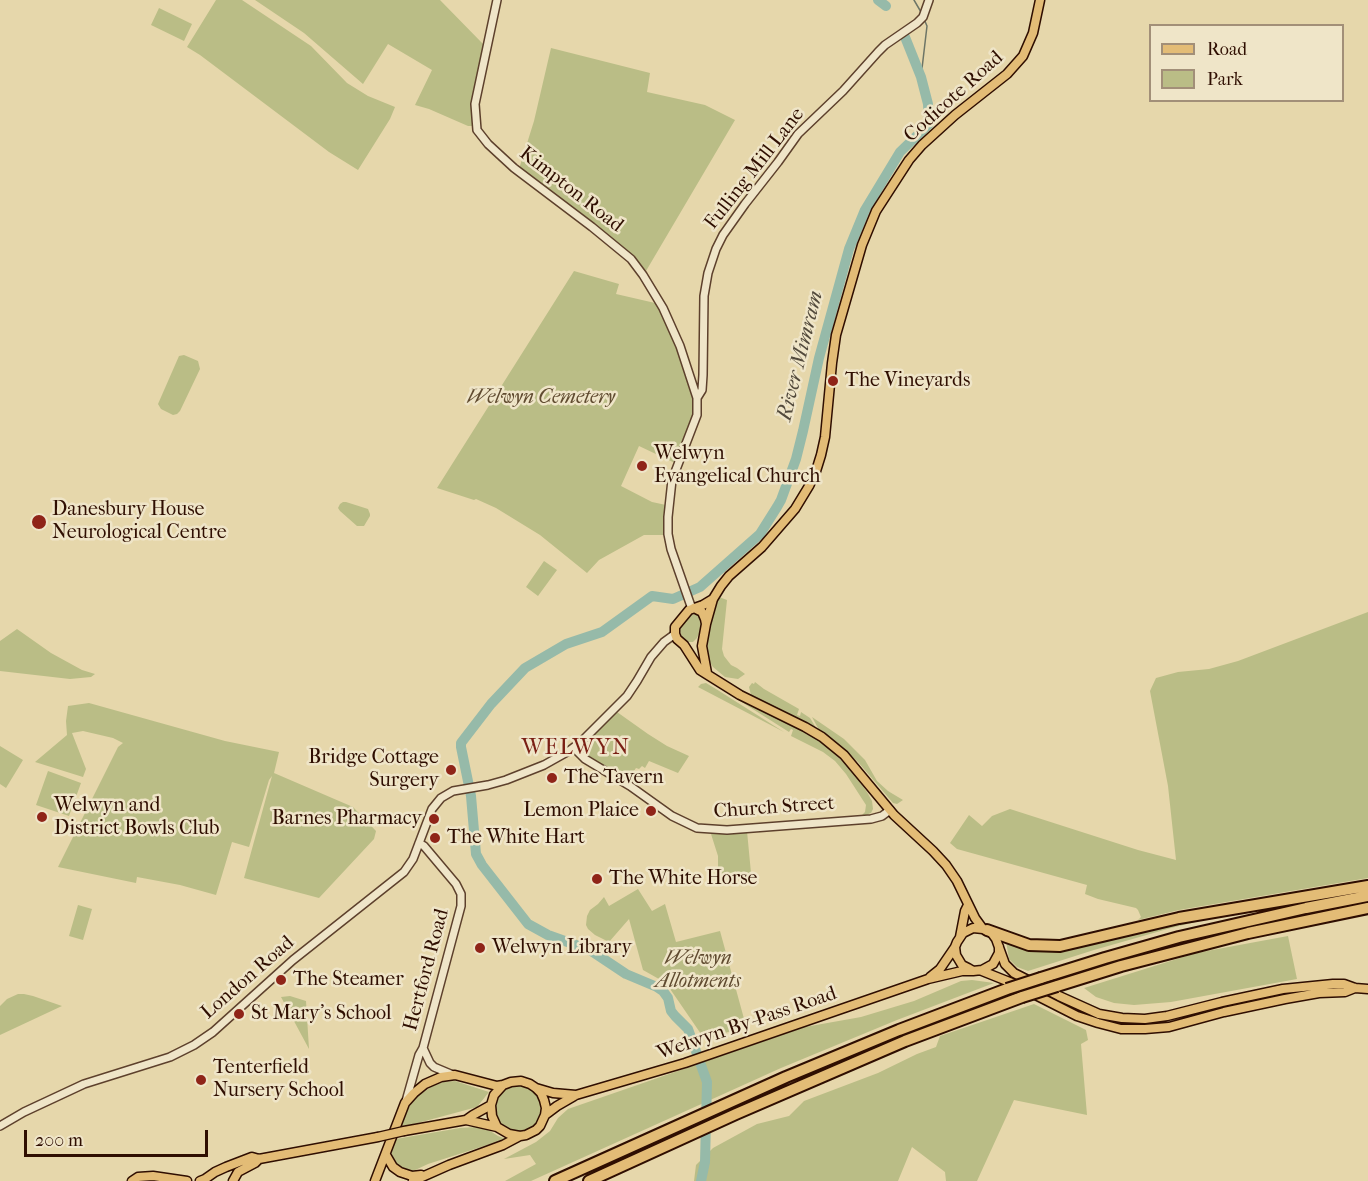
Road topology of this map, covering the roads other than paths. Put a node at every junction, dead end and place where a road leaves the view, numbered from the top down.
1 (497, 0) edge
2 (929, 0) edge
3 (1040, 0) edge
4 (697, 398) junction
5 (713, 599) junction
6 (693, 609) junction
7 (706, 624) junction
8 (675, 634) junction
9 (702, 640) junction
10 (684, 645) junction
11 (707, 673) junction
12 (574, 748) junction
13 (890, 810) junction
14 (419, 843) junction
15 (429, 852) junction
16 (415, 854) junction
17 (1368, 886) edge
18 (1368, 896) edge
19 (968, 905) junction
20 (1368, 908) edge
21 (985, 929) junction
22 (960, 937) junction
23 (956, 946) junction
24 (999, 947) junction
25 (978, 970) junction
26 (928, 979) junction
27 (1355, 988) junction
28 (1368, 988) edge
29 (423, 1048) junction
30 (454, 1075) junction
31 (503, 1085) junction
32 (536, 1088) junction
33 (576, 1095) junction
34 (405, 1103) junction
35 (491, 1106) junction
36 (545, 1116) junction
37 (466, 1120) junction
38 (0, 1126) edge
39 (497, 1127) junction
40 (520, 1136) junction
41 (386, 1155) junction
42 (259, 1159) junction
43 (608, 1173) junction
44 (427, 1174) junction
45 (202, 1180) edge
46 (132, 1181) edge
47 (187, 1181) edge
48 (219, 1181) edge
49 (233, 1181) edge
50 (375, 1181) edge
51 (413, 1181) edge
52 (555, 1181) edge
53 (589, 1181) edge
54 (595, 1181) edge

1 - 4 street, Kimpton Road
2 - 4 street, Fulling Mill Lane
3 - 5 main road, Codicote Road
4 - 6 street, Fulling Mill Lane
5 - 6 main road, Codicote Road
5 - 7 main road, Codicote Road
6 - 7 main road
6 - 8 main road
7 - 9 main road
8 - 10 main road
8 - 12 street
9 - 10 main road
9 - 11 main road
10 - 11 main road
11 - 13 main road
12 - 13 street, Church Street
12 - 14 street, London Road
13 - 19 main road
14 - 15 street
14 - 16 street, London Road
15 - 16 street
15 - 29 street, Hertford Road
16 - 38 street, London Road
17 - 21 highway
18 - 52 highway, bridge
19 - 21 main road
19 - 22 main road
20 - 43 highway, bridge
21 - 22 main road
21 - 24 main road
22 - 23 main road
23 - 25 main road
23 - 26 main road, Welwyn By-Pass Road
24 - 25 main road
24 - 27 main road
25 - 26 main road, Welwyn By-Pass Road
25 - 27 main road
26 - 33 main road, Welwyn By-Pass Road
27 - 28 main road
29 - 30 street, Hertford Road
29 - 34 street, Hertford Road
30 - 31 main road
30 - 34 main road
31 - 32 main road
31 - 35 main road
32 - 33 main road, Welwyn By-Pass Road
32 - 36 main road
33 - 36 main road, Welwyn By-Pass Road
34 - 41 main road
35 - 37 main road
35 - 39 main road
36 - 40 main road
37 - 39 main road
37 - 42 main road, bridge
39 - 40 main road
40 - 44 main road
41 - 44 main road
41 - 50 main road
42 - 45 main road
42 - 49 main road
43 - 53 highway
43 - 54 highway
44 - 51 main road
45 - 48 main road
46 - 47 main road

